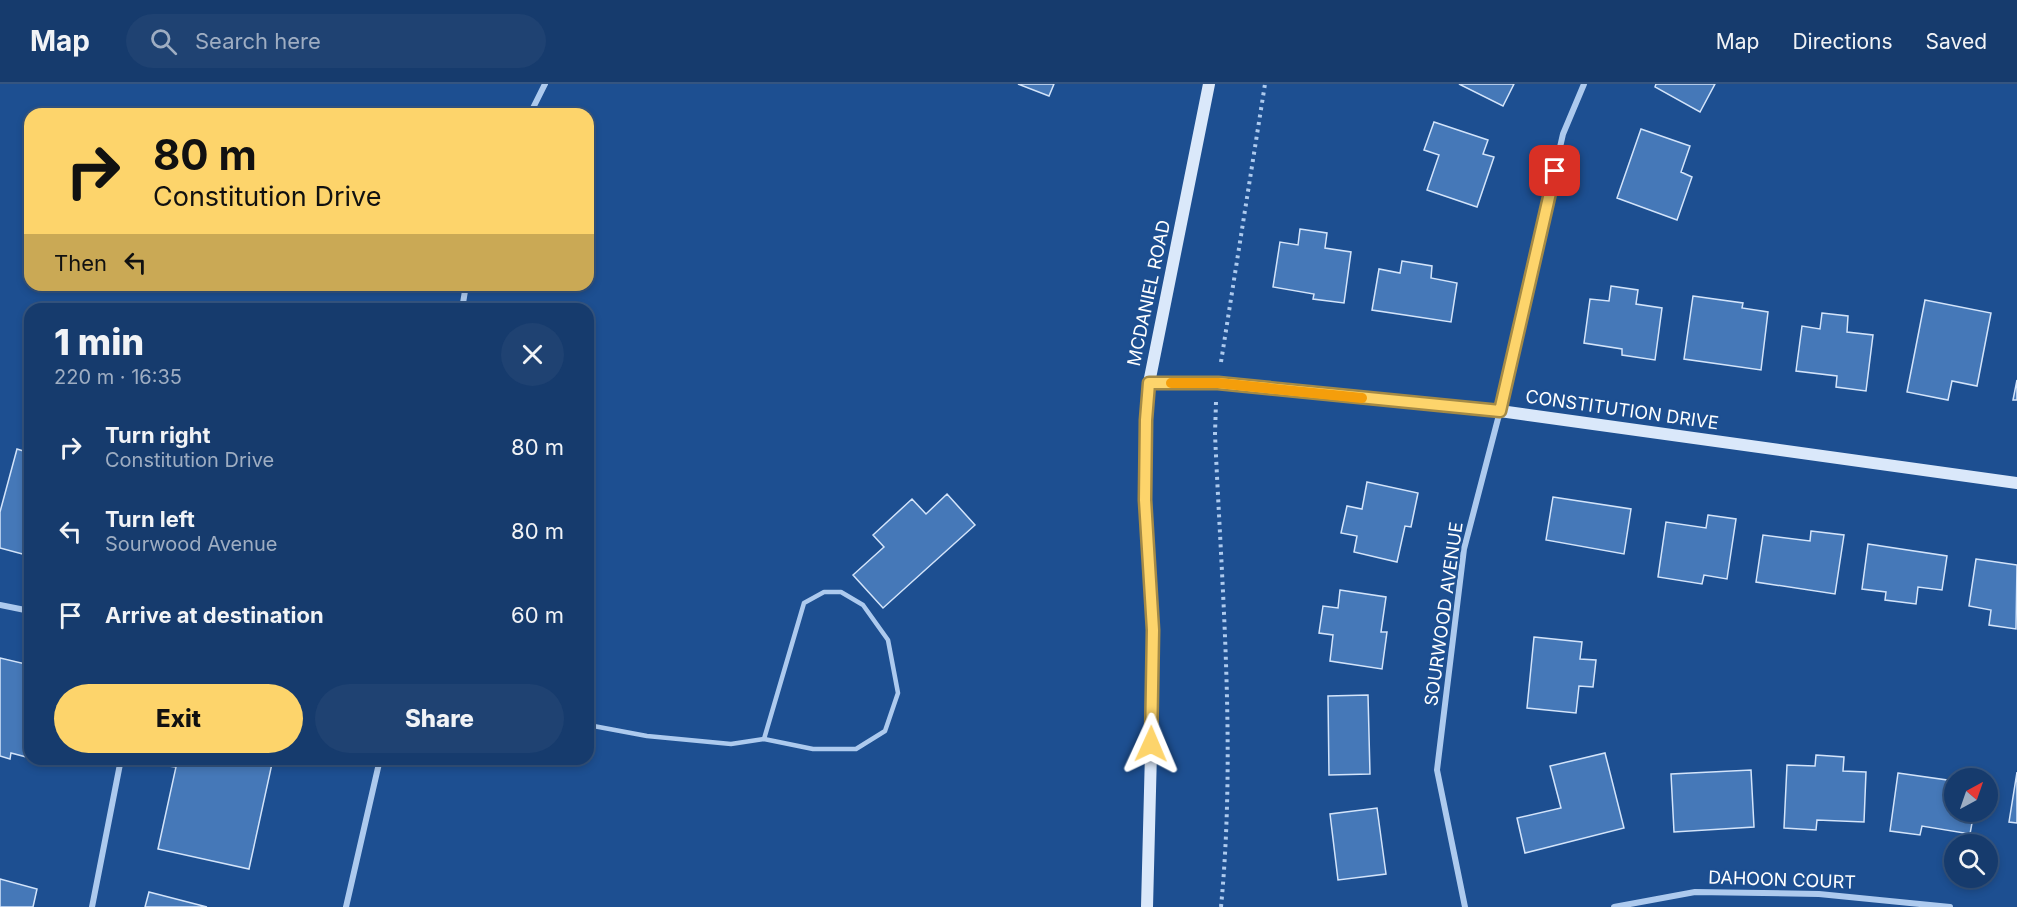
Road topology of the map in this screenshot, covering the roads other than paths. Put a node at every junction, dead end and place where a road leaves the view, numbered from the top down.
1 (545, 84) edge
2 (1209, 84) edge
3 (1584, 84) edge
4 (533, 108) edge
5 (1149, 383) junction
6 (1500, 411) junction
7 (2017, 483) edge
8 (0, 605) edge
9 (24, 610) edge
10 (594, 726) edge
11 (764, 739) junction
12 (120, 765) edge
13 (379, 765) edge
14 (92, 907) edge
15 (346, 907) edge
16 (1147, 907) edge
17 (1465, 907) edge
18 (1614, 907) edge
19 (1950, 907) edge

1 - 4 street
2 - 5 street, MCDANIEL ROAD
3 - 6 street, SOURWOOD AVENUE
5 - 6 street, CONSTITUTION DRIVE
5 - 16 street, MCDANIEL ROAD
6 - 7 street, CONSTITUTION DRIVE
6 - 17 street, SOURWOOD AVENUE
8 - 9 street
10 - 11 lane
11 - 11 lane
12 - 14 street
13 - 15 street
18 - 19 street, DAHOON COURT

